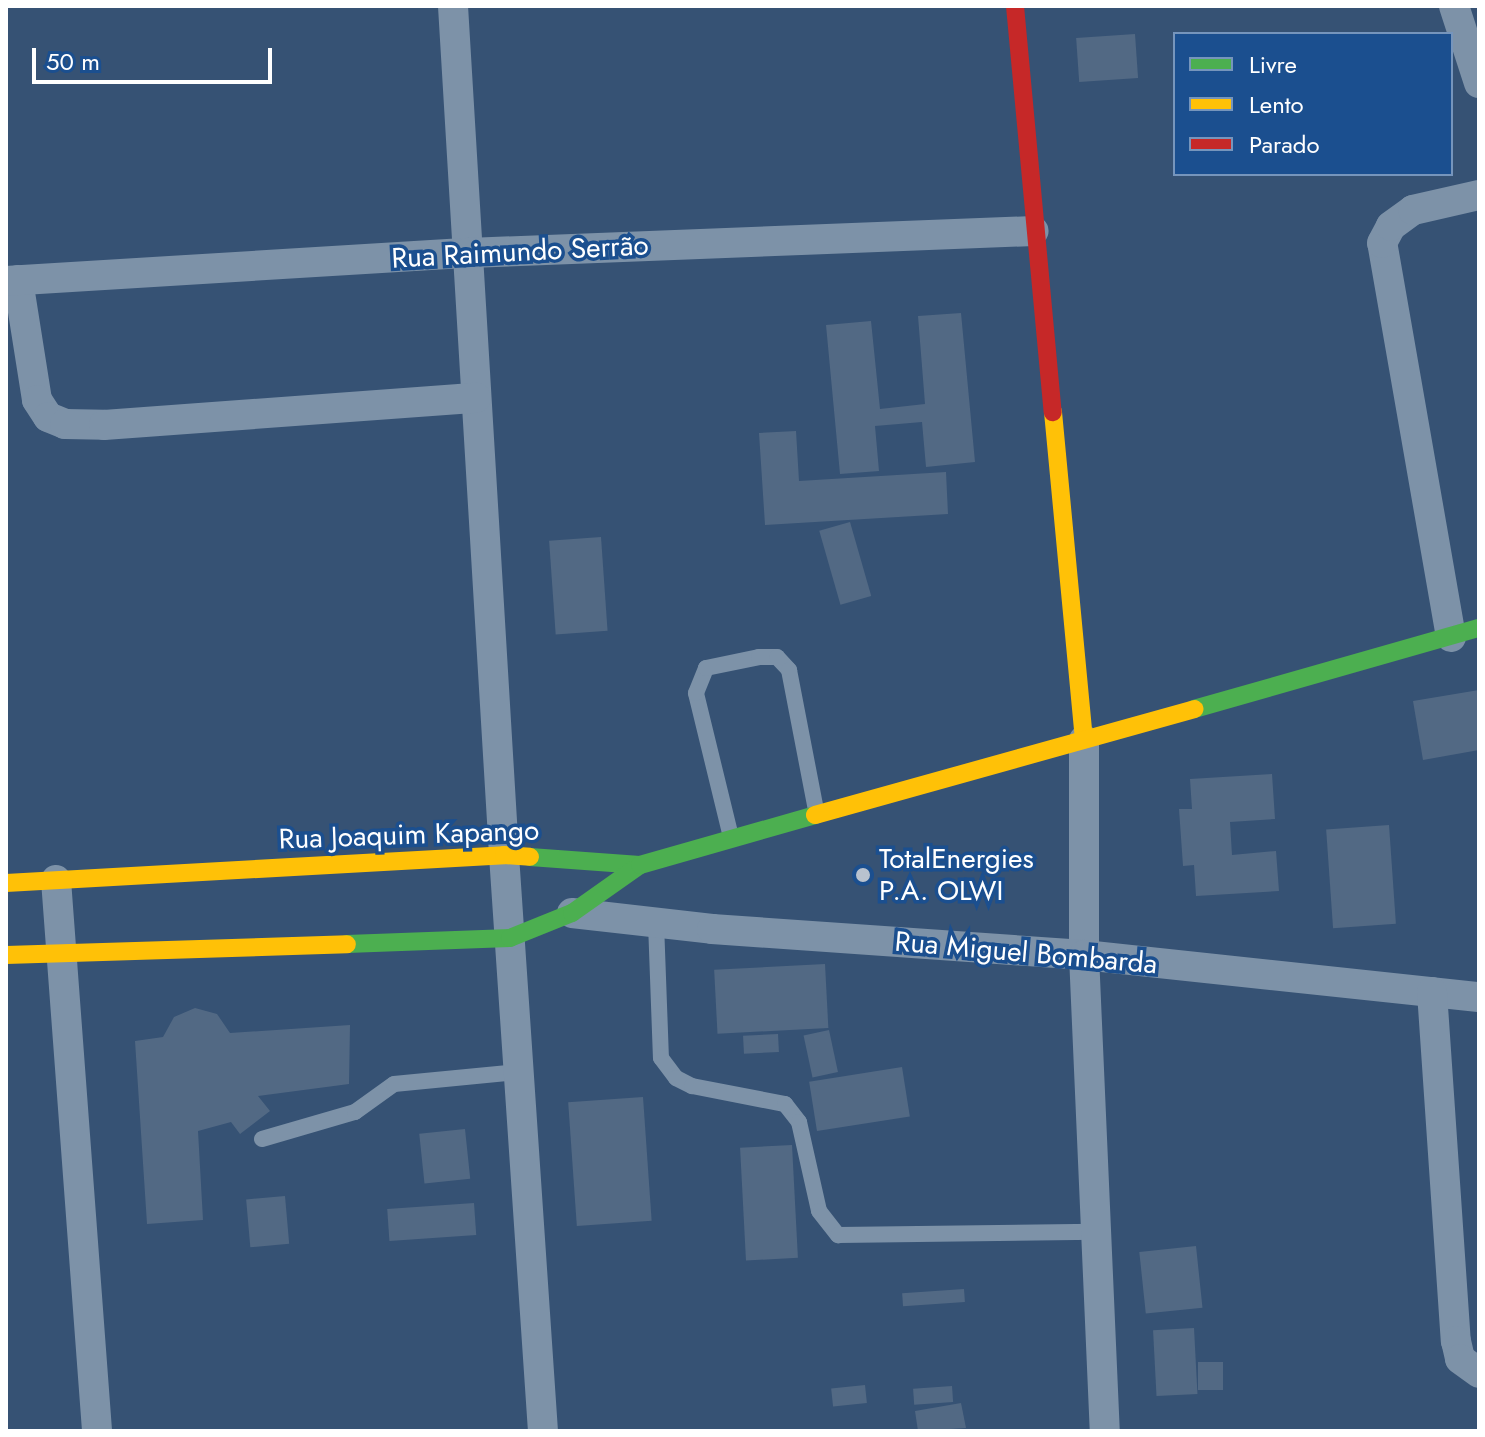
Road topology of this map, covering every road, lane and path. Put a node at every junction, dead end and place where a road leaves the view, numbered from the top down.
1 (453, 6) edge
2 (1015, 6) edge
3 (1454, 6) edge
4 (1479, 83) edge
5 (1479, 195) edge
6 (1034, 231) junction
7 (468, 253) junction
8 (12, 281) edge
9 (476, 398) junction
10 (1465, 632) edge
11 (1084, 740) junction
12 (817, 815) junction
13 (731, 839) junction
14 (504, 855) junction
15 (640, 865) junction
16 (56, 880) junction
17 (6, 883) edge
18 (572, 913) junction
19 (656, 923) junction
20 (510, 938) junction
21 (63, 953) junction
22 (6, 955) edge
23 (1084, 955) junction
24 (1432, 992) junction
25 (1479, 997) edge
26 (519, 1072) junction
27 (262, 1139) dead end
28 (1096, 1232) junction
29 (1479, 1373) edge
30 (97, 1431) edge
31 (543, 1431) edge
32 (1105, 1431) edge

1 - 7 street
2 - 6 main road
3 - 4 street
5 - 10 street
6 - 7 street, Rua Raimundo Serrão
6 - 11 main road
7 - 8 street, Rua Raimundo Serrão
7 - 9 street
8 - 9 street
9 - 14 street
10 - 11 main road
11 - 12 main road
11 - 23 street
12 - 13 main road
12 - 13 lane
13 - 15 main road
14 - 15 main road, Rua Joaquim Kapango
14 - 16 main road, Rua Joaquim Kapango
14 - 20 street
15 - 18 main road
16 - 17 main road, Rua Joaquim Kapango
16 - 21 street
18 - 19 street, Rua Miguel Bombarda
18 - 20 main road
19 - 23 street, Rua Miguel Bombarda
19 - 28 lane
20 - 21 main road
20 - 26 street
21 - 22 main road
21 - 30 street
23 - 24 street, Rua Miguel Bombarda
23 - 28 street
24 - 25 street, Rua Miguel Bombarda
24 - 29 street
26 - 27 lane
26 - 31 street
28 - 32 street

